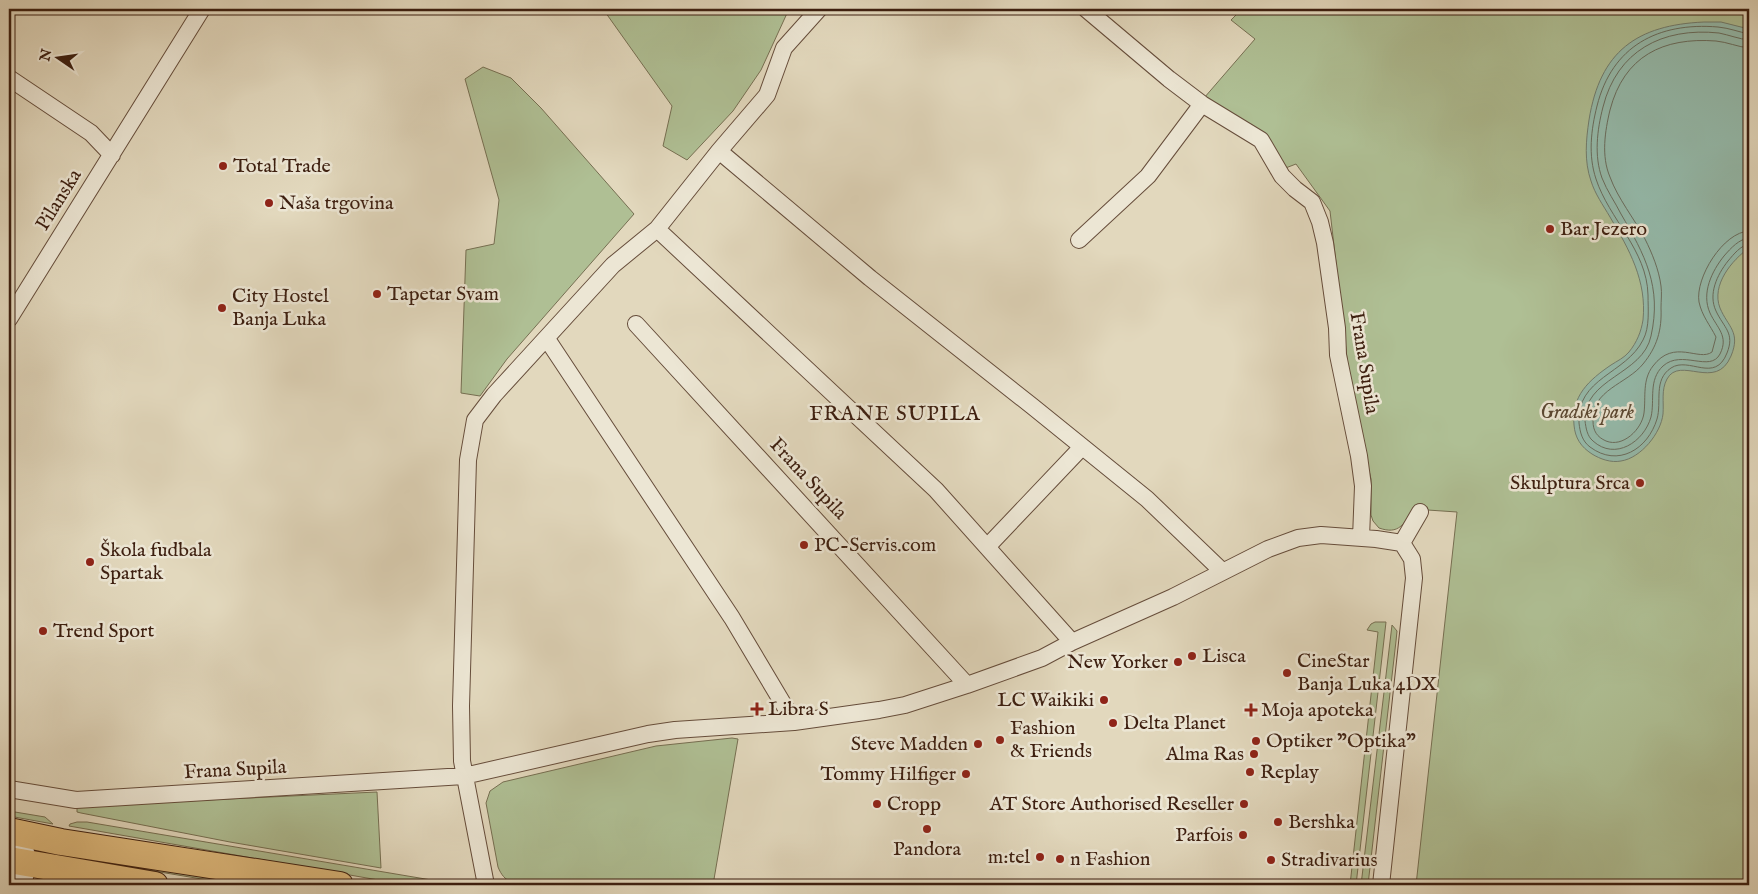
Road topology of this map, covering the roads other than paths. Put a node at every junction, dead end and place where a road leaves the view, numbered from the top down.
1 (202, 9) edge
2 (819, 9) edge
3 (1086, 9) edge
4 (9, 78) edge
5 (1202, 104) junction
6 (719, 152) junction
7 (112, 155) junction
8 (657, 229) junction
9 (1079, 240) dead end
10 (9, 319) edge
11 (636, 324) dead end
12 (547, 338) junction
13 (1082, 447) junction
14 (1420, 512) dead end
15 (1361, 538) junction
16 (1402, 543) junction
17 (987, 547) junction
18 (1222, 571) junction
19 (1072, 642) junction
20 (968, 685) junction
21 (794, 722) junction
22 (464, 776) junction
23 (9, 789) edge
24 (14, 853) edge
25 (128, 881) junction
26 (94, 885) edge
27 (155, 885) edge
28 (340, 885) edge
29 (486, 885) edge
30 (1381, 885) edge

1 - 7 street, Pilanska
2 - 6 street
3 - 5 street, Frana Supila
4 - 7 street
5 - 9 street
5 - 15 street, Frana Supila
6 - 8 street
6 - 13 street
7 - 10 street, Pilanska
8 - 12 street
8 - 17 street
11 - 20 street, Frana Supila
12 - 21 street
12 - 22 street
13 - 17 street
13 - 18 street
14 - 16 street
15 - 16 street
15 - 18 street, Frana Supila
16 - 30 street
17 - 19 street
18 - 19 street, Frana Supila
19 - 20 street, Frana Supila
20 - 21 street, Frana Supila
21 - 22 street, Frana Supila
22 - 23 street, Frana Supila
22 - 29 street
24 - 25 main road
24 - 28 main road
25 - 26 main road
25 - 27 main road

